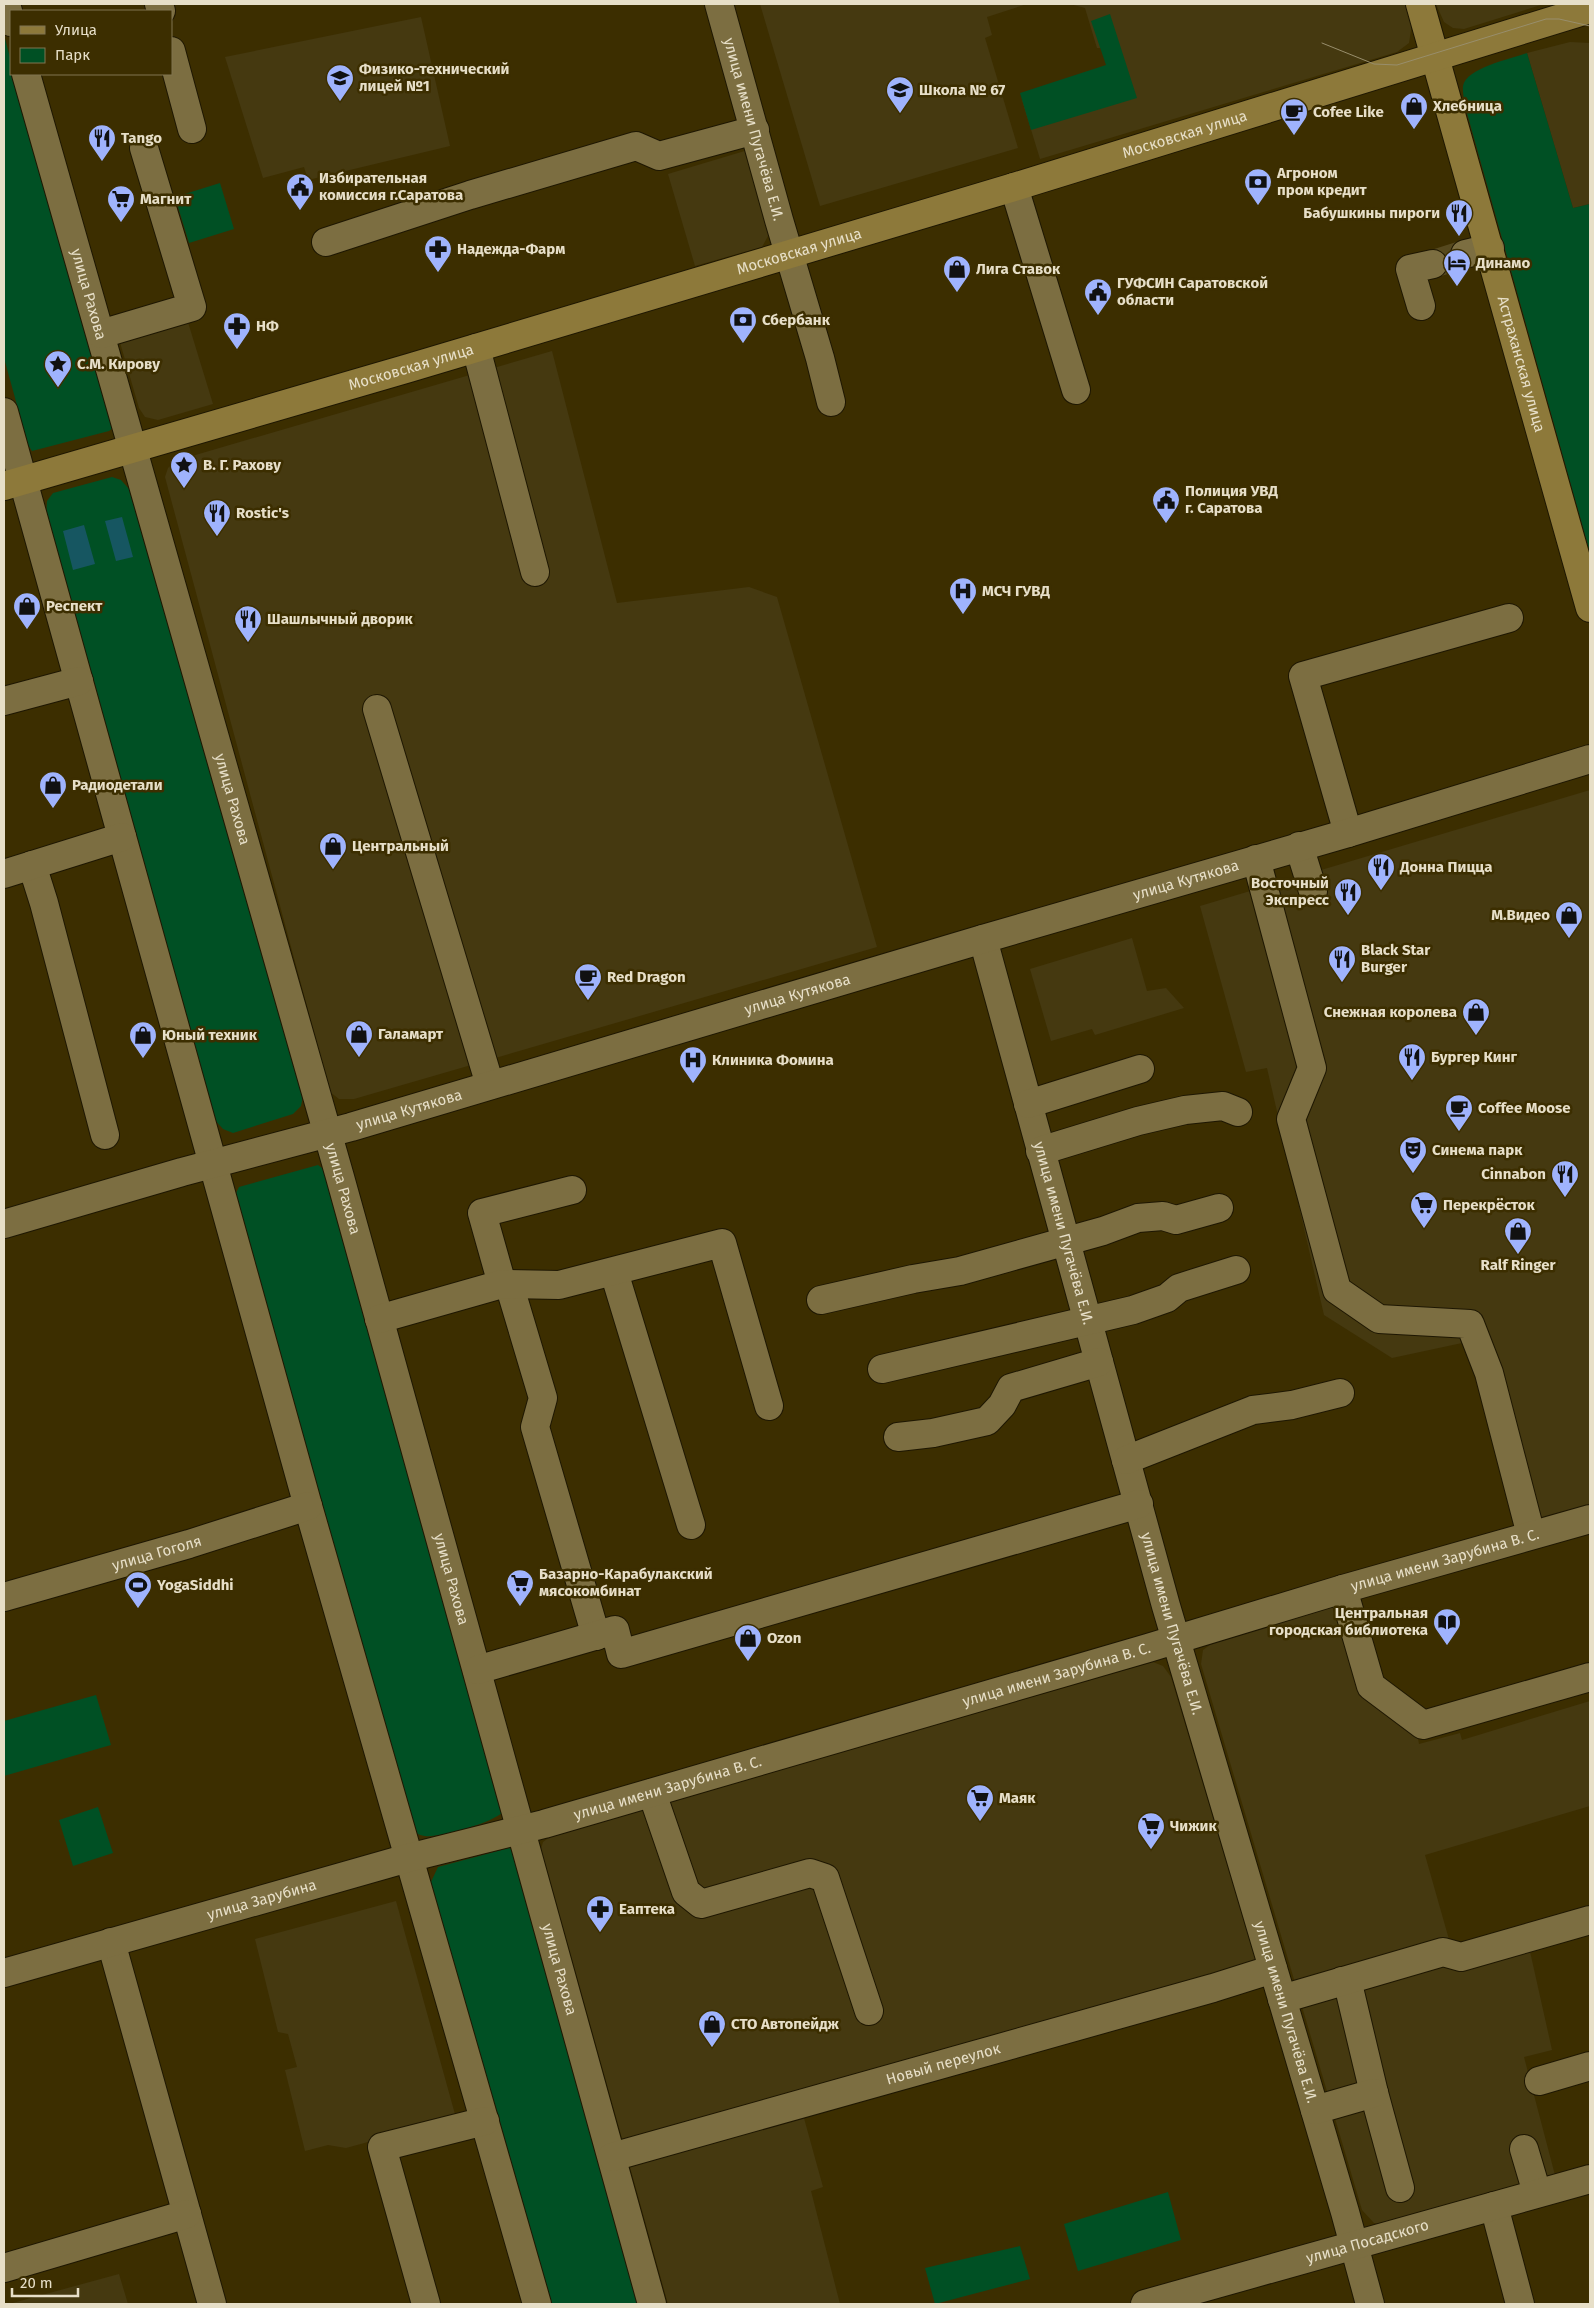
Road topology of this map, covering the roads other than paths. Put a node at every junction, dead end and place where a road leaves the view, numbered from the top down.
1 (6, 4) edge
2 (719, 4) edge
3 (1420, 4) edge
4 (1590, 9) edge
5 (10, 18) edge
6 (172, 55) edge
7 (1434, 58) junction
8 (26, 75) edge
9 (192, 129) dead end
10 (755, 130) junction
11 (144, 148) dead end
12 (1014, 187) junction
13 (326, 242) dead end
14 (789, 254) junction
15 (1433, 264) tunnel mouth
16 (1420, 306) dead end
17 (101, 334) junction
18 (476, 348) junction
19 (1076, 390) dead end
20 (831, 402) dead end
21 (4, 412) edge
22 (133, 447) junction
23 (14, 483) edge
24 (535, 572) dead end
25 (1590, 608) edge
26 (1509, 618) dead end
27 (79, 681) junction
28 (4, 700) edge
29 (377, 709) dead end
30 (1590, 759) edge
31 (1348, 833) junction
32 (122, 837) junction
33 (1299, 846) junction
34 (1256, 859) junction
35 (32, 865) junction
36 (4, 874) edge
37 (1313, 891) dead end
38 (983, 939) junction
39 (1140, 1069) dead end
40 (490, 1085) junction
41 (1028, 1104) junction
42 (1238, 1112) dead end
43 (327, 1134) junction
44 (105, 1135) dead end
45 (1040, 1151) junction
46 (212, 1164) junction
47 (572, 1190) dead end
48 (1219, 1208) dead end
49 (4, 1224) edge
50 (1066, 1242) junction
51 (1236, 1270) dead end
52 (614, 1272) junction
53 (506, 1284) junction
54 (822, 1300) dead end
55 (379, 1319) junction
56 (1089, 1321) junction
57 (1099, 1362) junction
58 (882, 1369) dead end
59 (1340, 1393) dead end
60 (769, 1406) dead end
61 (898, 1436) dead end
62 (1126, 1460) junction
63 (1139, 1504) junction
64 (308, 1506) junction
65 (1590, 1519) edge
66 (691, 1525) dead end
67 (1531, 1535) junction
68 (1342, 1589) junction
69 (4, 1597) edge
70 (596, 1636) junction
71 (1176, 1640) junction
72 (477, 1670) junction
73 (1590, 1676) edge
74 (652, 1792) junction
75 (521, 1830) junction
76 (408, 1858) junction
77 (1590, 1920) edge
78 (112, 1942) junction
79 (1273, 1969) junction
80 (4, 1973) edge
81 (1342, 1981) junction
82 (1282, 1998) junction
83 (869, 2011) dead end
84 (1590, 2066) edge
85 (1539, 2081) dead end
86 (1374, 2093) junction
87 (1315, 2110) junction
88 (485, 2121) junction
89 (1524, 2149) dead end
90 (612, 2157) junction
91 (1590, 2178) edge
92 (1400, 2188) dead end
93 (1536, 2193) junction
94 (1494, 2206) junction
95 (187, 2214) junction
96 (1354, 2246) junction
97 (4, 2268) edge
98 (212, 2304) edge
99 (426, 2304) edge
100 (537, 2304) edge
101 (652, 2304) edge
102 (1145, 2304) edge
103 (1370, 2304) edge
104 (1520, 2304) edge

1 - 5 street
2 - 10 street, улица имени Пугачёва Е.И.
3 - 7 main road, Астраханская улица
4 - 7 main road, Московская улица
6 - 9 street
7 - 12 main road, Московская улица
7 - 25 main road, Астраханская улица
8 - 17 street, улица Рахова
10 - 13 street
10 - 14 street, улица имени Пугачёва Е.И.
11 - 17 street
12 - 14 main road, Московская улица
12 - 19 street
14 - 18 main road, Московская улица
14 - 20 street, улица имени Пугачёва Е.И.
15 - 16 street
17 - 22 street, улица Рахова
18 - 22 main road, Московская улица
18 - 24 street
21 - 23 street
22 - 23 main road, Московская улица
22 - 43 street, улица Рахова
23 - 27 street
26 - 31 street
27 - 28 street
27 - 32 street
29 - 40 street
30 - 31 street, улица Кутякова
31 - 33 street, улица Кутякова
32 - 35 street
32 - 46 street
33 - 34 street, улица Кутякова
33 - 37 street
34 - 38 street, улица Кутякова
34 - 67 street
35 - 36 street
35 - 44 street
38 - 40 street, улица Кутякова
38 - 41 street, улица имени Пугачёва Е.И.
39 - 41 street
40 - 43 street, улица Кутякова
41 - 45 street, улица имени Пугачёва Е.И.
42 - 45 street
43 - 46 street, улица Кутякова
43 - 55 street, улица Рахова
45 - 50 street, улица имени Пугачёва Е.И.
46 - 49 street, улица Кутякова
46 - 64 street
47 - 53 street
48 - 50 street
50 - 54 street
50 - 56 street, улица имени Пугачёва Е.И.
51 - 56 street
52 - 53 street
52 - 60 street
52 - 66 street
53 - 55 street
53 - 70 street
55 - 72 street, улица Рахова
56 - 57 street, улица имени Пугачёва Е.И.
56 - 58 street
57 - 61 street
57 - 62 street, улица имени Пугачёва Е.И.
59 - 62 street
62 - 63 street, улица имени Пугачёва Е.И.
63 - 70 street
63 - 71 street, улица имени Пугачёва Е.И.
64 - 69 street, улица Гоголя
64 - 76 street
65 - 67 street, улица имени Зарубина В. С.
67 - 68 street, улица имени Зарубина В. С.
68 - 71 street, улица имени Зарубина В. С.
68 - 73 street
70 - 72 street
71 - 74 street, улица имени Зарубина В. С.
71 - 79 street, улица имени Пугачёва Е.И.
72 - 75 street, улица Рахова
74 - 75 street, улица имени Зарубина В. С.
74 - 83 street
75 - 76 street, улица Зарубина
75 - 90 street, улица Рахова
76 - 78 street, улица Зарубина
76 - 88 street
77 - 81 street
78 - 80 street, улица Зарубина
78 - 95 street
79 - 82 street, улица имени Пугачёва Е.И.
79 - 90 street, Новый переулок
81 - 82 street
81 - 86 street
82 - 87 street, улица имени Пугачёва Е.И.
84 - 85 street
86 - 87 street
86 - 92 street
87 - 96 street, улица имени Пугачёва Е.И.
88 - 99 street
88 - 100 street
89 - 93 street
90 - 101 street, улица Рахова
91 - 93 street, улица Посадского
93 - 94 street, улица Посадского
94 - 96 street, улица Посадского
94 - 104 street
95 - 97 street
95 - 98 street
96 - 102 street, улица Посадского
96 - 103 street, улица имени Пугачёва Е.И.

